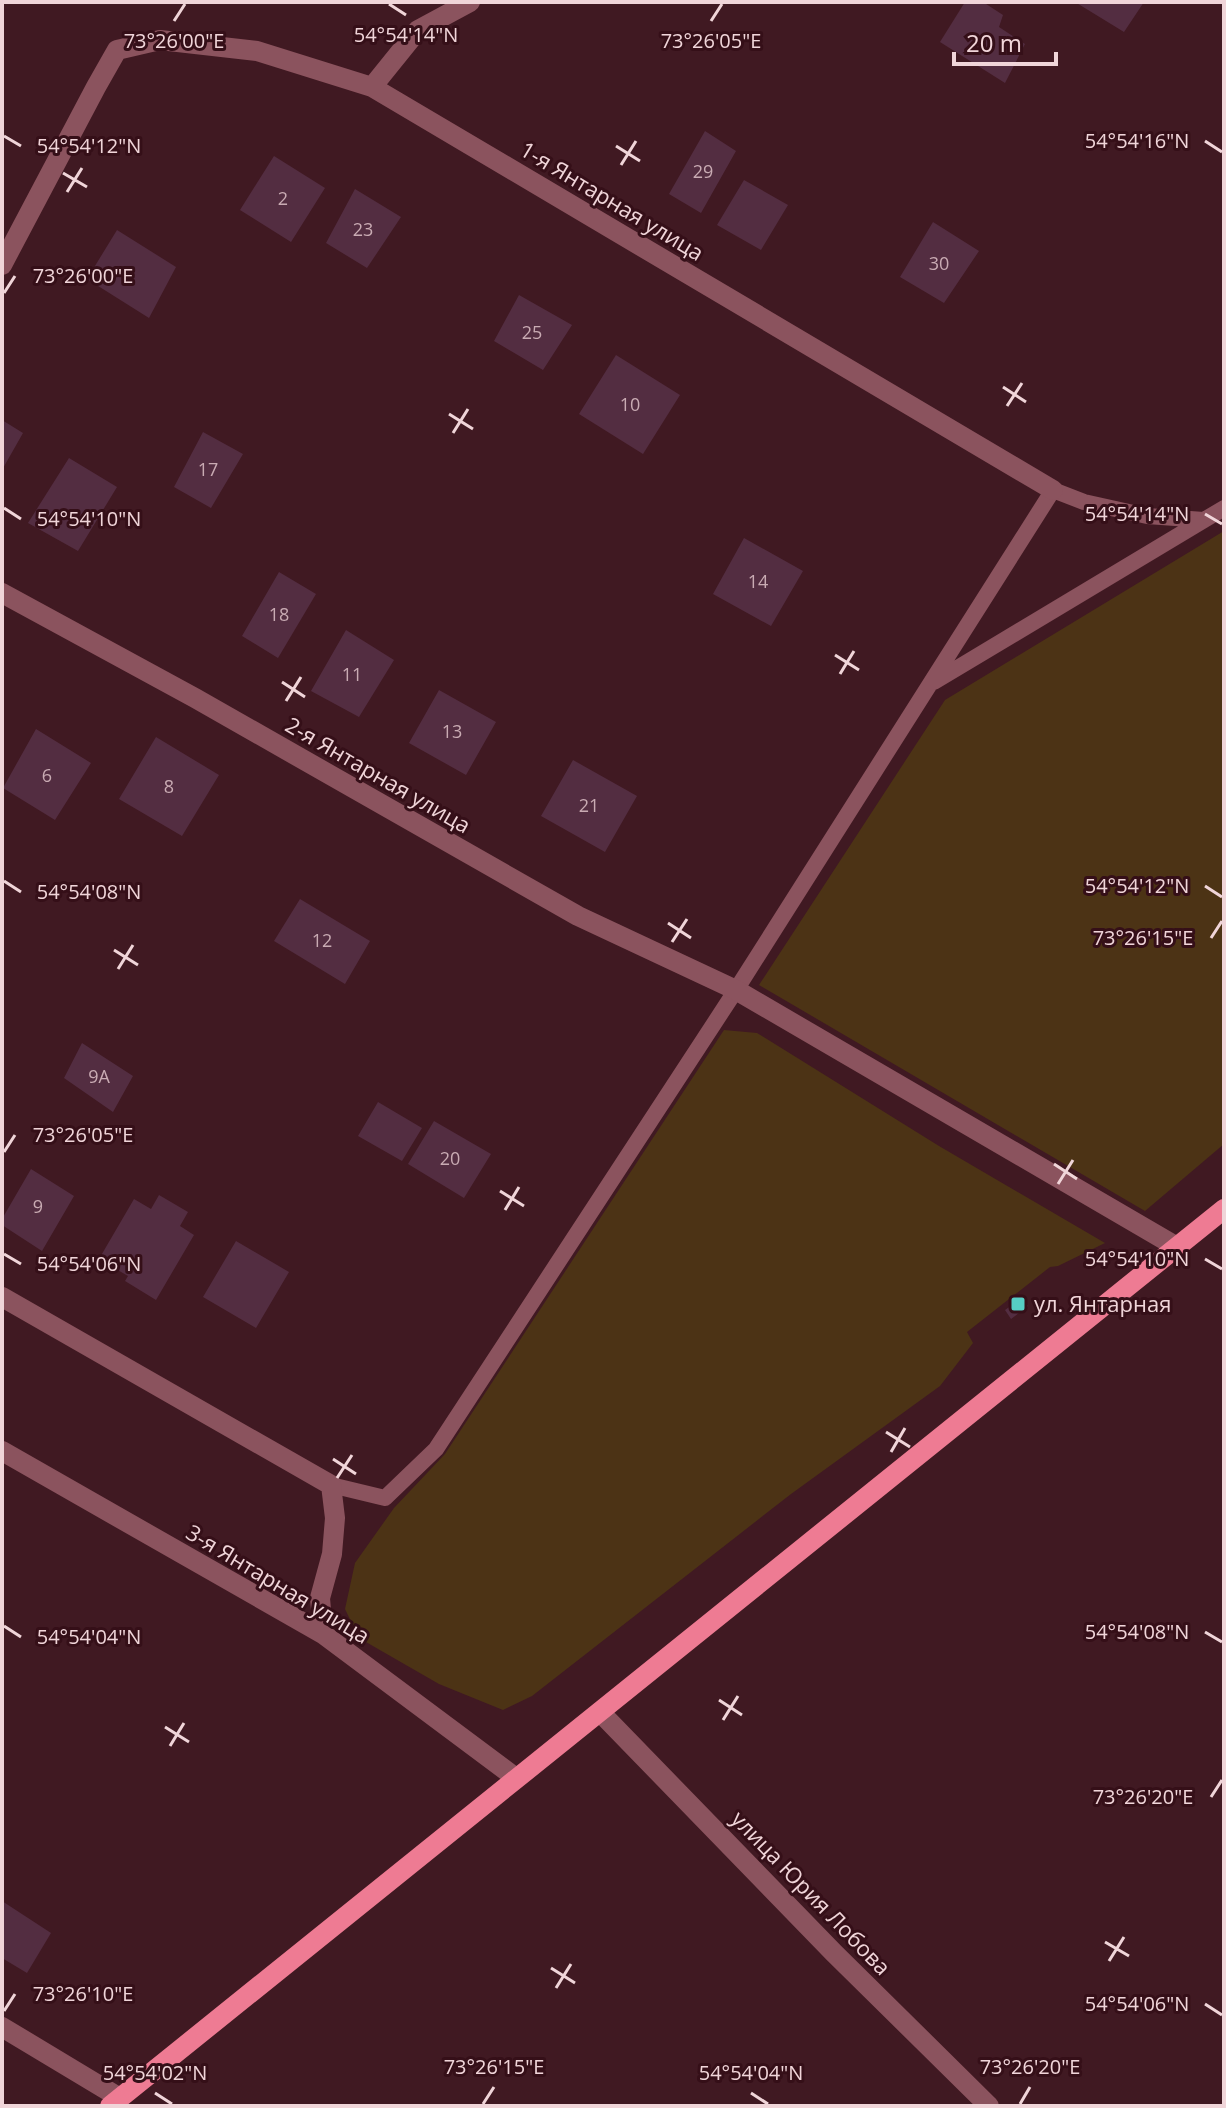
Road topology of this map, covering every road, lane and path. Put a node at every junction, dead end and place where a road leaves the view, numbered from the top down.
1 (470, 2) edge
2 (372, 87) junction
3 (2, 265) edge
4 (1053, 490) junction
5 (1224, 508) edge
6 (1204, 520) junction
7 (2, 593) edge
8 (929, 685) junction
9 (736, 990) junction
10 (1224, 1209) edge
11 (1177, 1247) junction
12 (2, 1297) edge
13 (2, 1451) edge
14 (331, 1485) junction
15 (323, 1634) junction
16 (600, 1712) junction
17 (516, 1778) junction
18 (2, 2027) edge
19 (115, 2102) edge
20 (989, 2106) edge

1 - 2 street
2 - 3 street, 1-я Янтарная улица
2 - 4 street, 1-я Янтарная улица
4 - 6 lane
4 - 8 lane
5 - 6 lane
6 - 8 lane
7 - 9 street, 2-я Янтарная улица
8 - 9 lane
9 - 11 street, 2-я Янтарная улица
9 - 14 lane
10 - 11 main road
11 - 16 main road
12 - 14 street
13 - 15 street, 3-я Янтарная улица
14 - 15 street
15 - 17 street, 3-я Янтарная улица
16 - 17 main road
16 - 20 street, улица Юрия Лобова
17 - 19 main road
18 - 19 street

